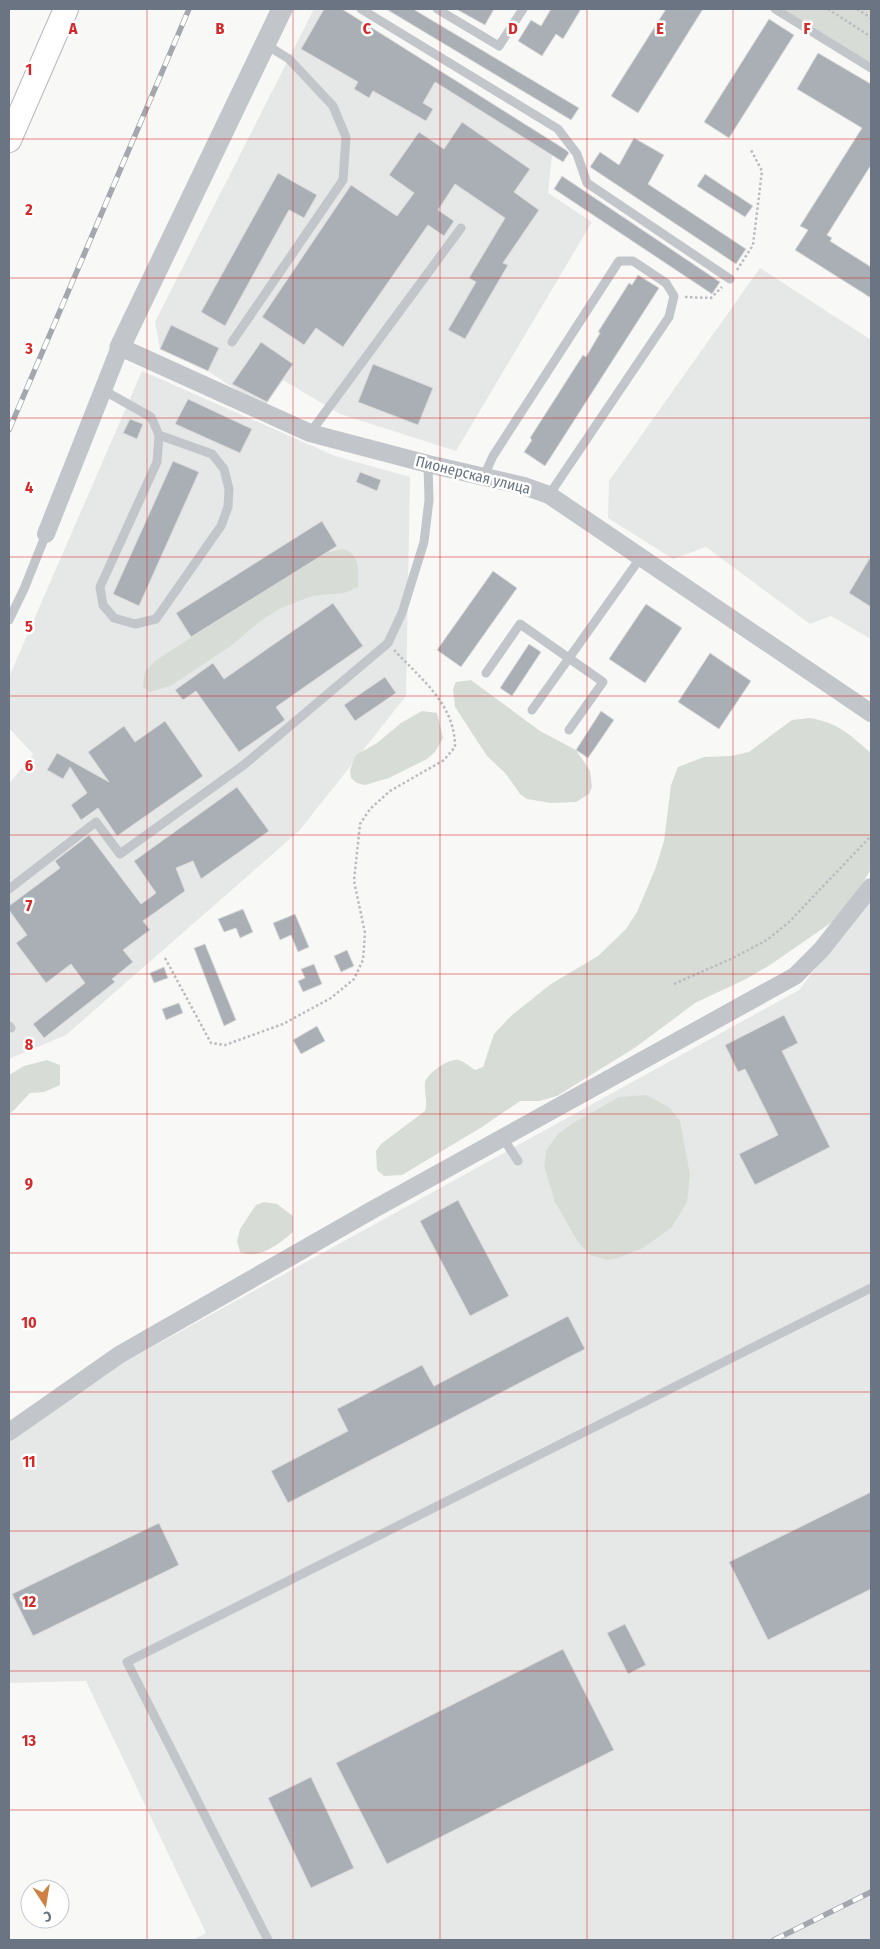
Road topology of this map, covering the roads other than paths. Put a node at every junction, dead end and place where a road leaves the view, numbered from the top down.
1 (66, 9) edge
2 (282, 9) edge
3 (361, 9) edge
4 (437, 9) edge
5 (523, 9) edge
6 (775, 9) edge
7 (265, 44) junction
8 (871, 68) edge
9 (9, 140) edge
10 (460, 228) dead end
11 (730, 279) road end
12 (232, 342) dead end
13 (120, 347) junction
14 (102, 390) junction
15 (310, 433) junction
16 (159, 435) junction
17 (428, 464) junction
18 (484, 476) junction
19 (549, 495) junction
20 (46, 534) joint
21 (640, 557) junction
22 (9, 620) edge
23 (569, 659) junction
24 (486, 673) dead end
25 (532, 710) dead end
26 (871, 713) edge
27 (569, 730) dead end
28 (871, 887) edge
29 (9, 889) edge
30 (503, 1138) junction
31 (518, 1161) dead end
32 (871, 1288) edge
33 (9, 1432) edge
34 (268, 1940) edge

1 - 9 main road
2 - 7 street
3 - 11 lane
4 - 5 lane
6 - 8 lane
7 - 12 lane
7 - 13 street
10 - 15 lane
13 - 14 street
13 - 15 street, Пионерская улица
14 - 16 lane
14 - 20 street
15 - 17 street, Пионерская улица
16 - 16 lane
17 - 18 street, Пионерская улица
17 - 29 lane
18 - 19 street, Пионерская улица
18 - 19 lane
19 - 21 street, Пионерская улица
20 - 22 lane
21 - 23 lane
21 - 26 street, Пионерская улица
23 - 24 lane
23 - 25 lane
23 - 27 lane
28 - 30 street
30 - 31 lane
30 - 33 street
32 - 34 lane

